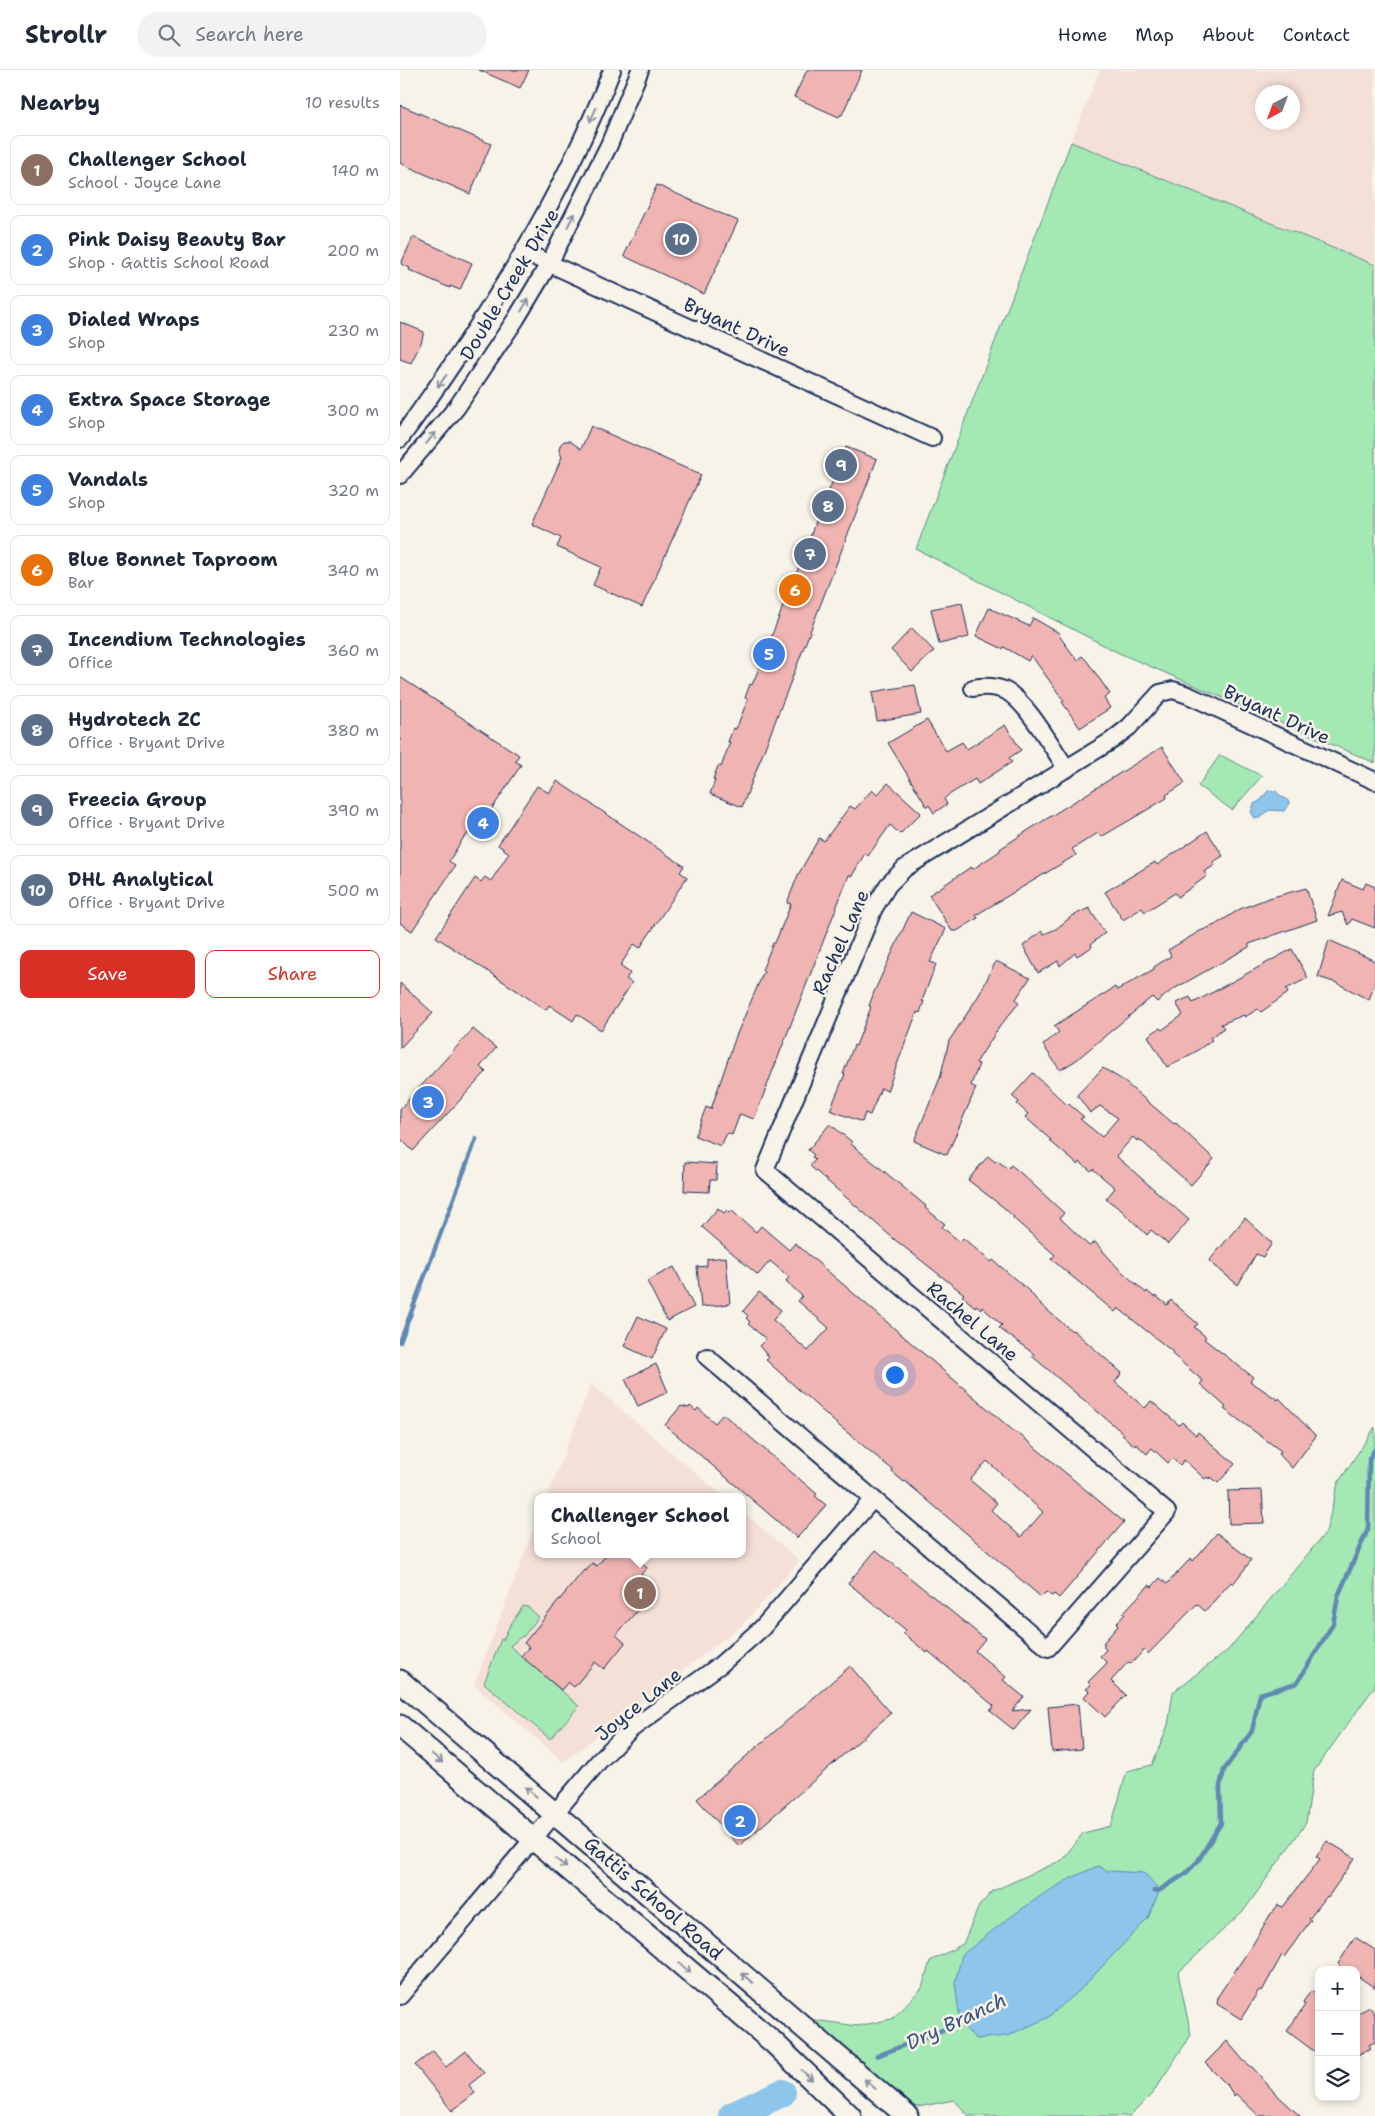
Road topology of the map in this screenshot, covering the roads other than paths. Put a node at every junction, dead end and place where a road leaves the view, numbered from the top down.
1 (612, 70) edge
2 (640, 70) edge
3 (524, 252) junction
4 (549, 264) junction
5 (932, 438) dead end
6 (400, 439) edge
7 (400, 475) edge
8 (973, 688) dead end
9 (1160, 693) joint
10 (1067, 769) junction
11 (1375, 781) edge
12 (707, 1357) dead end
13 (872, 1500) junction
14 (400, 1681) edge
15 (400, 1726) edge
16 (556, 1813) junction
17 (533, 1840) junction
18 (400, 1996) edge
19 (850, 2116) edge
20 (907, 2116) edge

1 -> 3 street, Double Creek Drive
4 -> 2 street, Double Creek Drive
3 - 4 street, Bryant Drive
3 -> 6 street, Double Creek Drive
4 - 5 street, Bryant Drive
7 -> 4 street, Double Creek Drive
8 - 10 street
9 - 10 street, Rachel Lane
9 - 11 street, Bryant Drive
10 - 13 street, Rachel Lane
12 - 13 street, Rachel Lane
13 - 16 street, Joyce Lane
16 -> 14 main road, Gattis School Road
15 -> 17 main road, Gattis School Road
16 - 17 street, Joyce Lane
20 -> 16 main road, Gattis School Road
17 - 18 street, Joyce Lane
17 -> 19 main road, Gattis School Road

